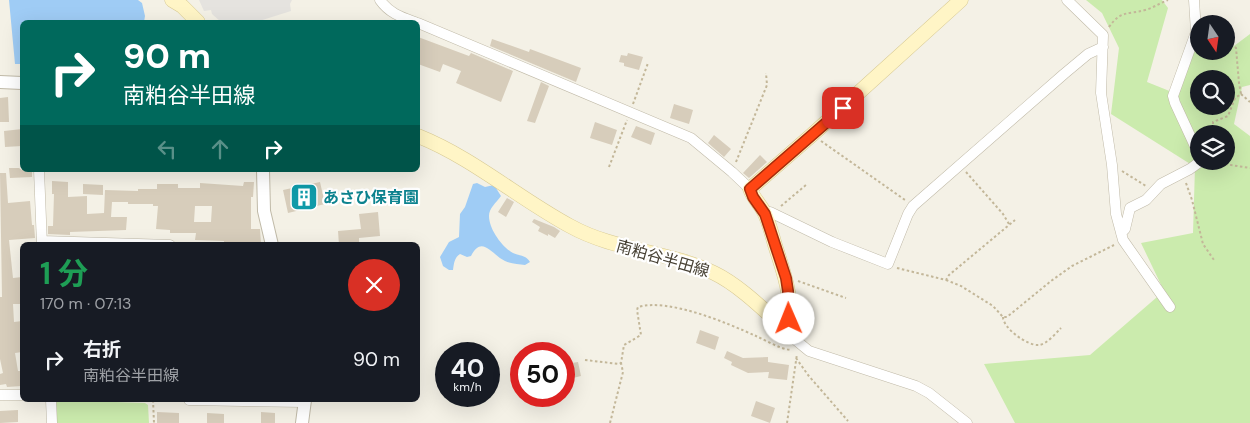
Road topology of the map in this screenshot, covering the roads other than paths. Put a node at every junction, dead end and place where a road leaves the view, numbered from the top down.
1 (172, 0) edge
2 (380, 0) edge
3 (961, 0) edge
4 (1067, 0) edge
5 (1194, 0) edge
6 (196, 20) edge
7 (408, 20) edge
8 (420, 25) edge
9 (1103, 47) junction
10 (0, 82) edge
11 (20, 83) edge
12 (1190, 136) edge
13 (420, 137) edge
14 (1190, 169) edge
15 (39, 172) edge
16 (263, 172) edge
17 (750, 189) junction
18 (768, 213) junction
19 (1122, 236) junction
20 (42, 242) edge
21 (271, 242) edge
22 (1170, 307) dead end
23 (785, 329) junction
24 (0, 394) edge
25 (20, 395) edge
26 (51, 402) edge
27 (304, 402) edge
28 (52, 423) edge
29 (302, 423) edge
30 (967, 423) edge

1 - 6 main road
2 - 7 street
3 - 17 main road
4 - 9 street
5 - 12 street
8 - 17 street
9 - 18 street
9 - 19 street
10 - 11 street
13 - 23 main road, 南粕谷半田線
14 - 19 street
15 - 20 street
16 - 21 street
17 - 18 main road
18 - 23 main road
19 - 22 street
23 - 30 street
24 - 25 street
26 - 28 street
27 - 29 street

